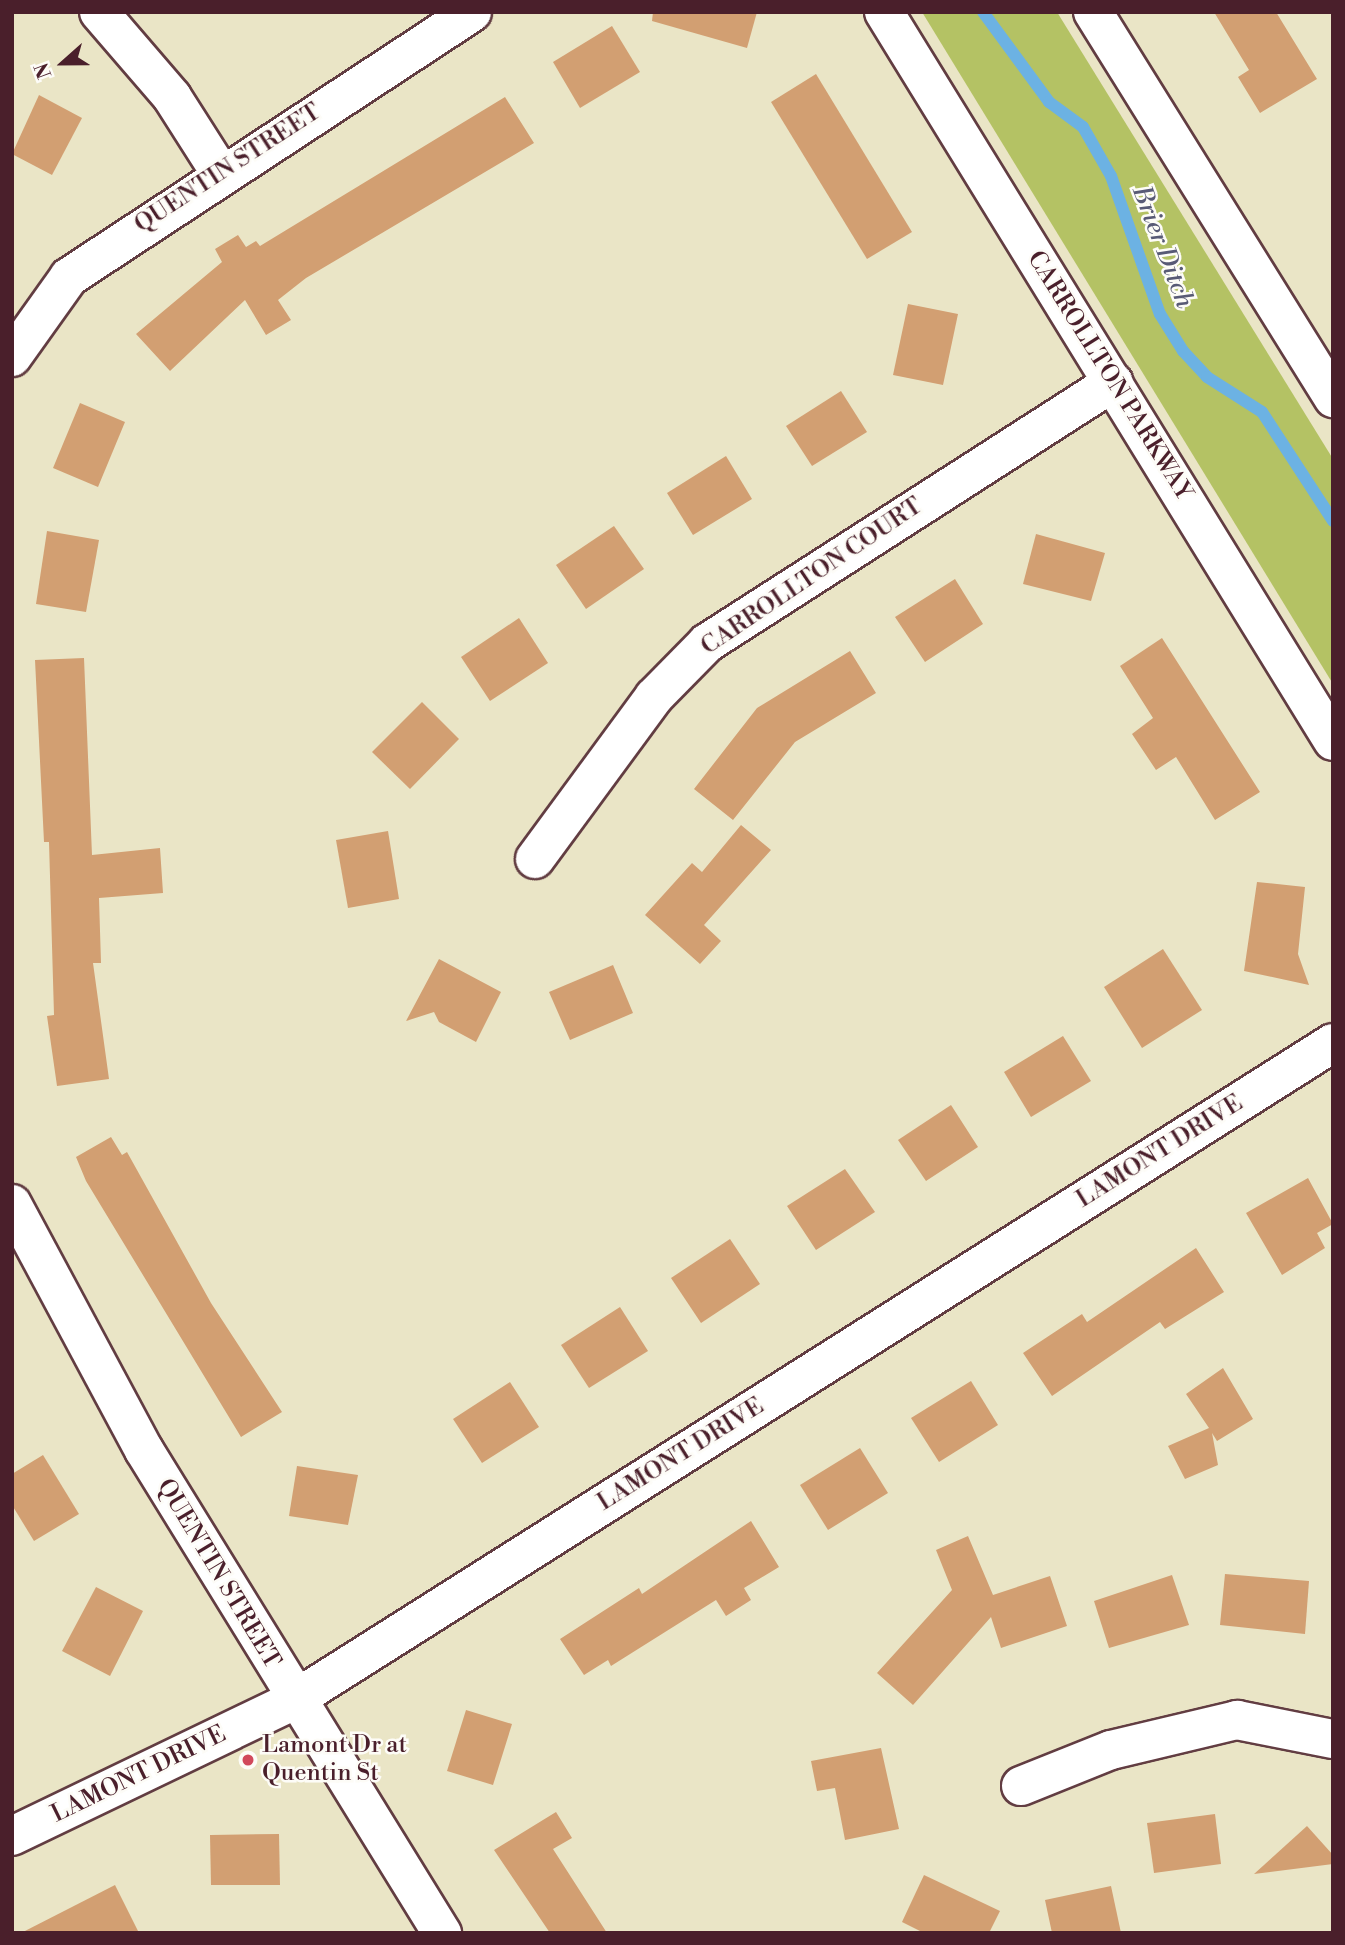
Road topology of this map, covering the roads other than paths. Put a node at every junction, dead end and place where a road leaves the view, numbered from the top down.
1 (99, 12) edge
2 (472, 12) edge
3 (884, 12) edge
4 (1093, 12) edge
5 (221, 174) junction
6 (12, 357) edge
7 (1113, 382) junction
8 (1333, 398) edge
9 (1333, 741) edge
10 (535, 859) dead end
11 (1333, 1043) edge
12 (12, 1204) edge
13 (294, 1700) junction
14 (1333, 1739) edge
15 (1021, 1786) dead end
16 (12, 1836) edge
17 (442, 1933) edge

1 - 5 street
2 - 5 street, QUENTIN STREET
3 - 7 street, CARROLLTON PARKWAY
4 - 8 street
5 - 6 street, QUENTIN STREET
7 - 9 street, CARROLLTON PARKWAY
7 - 10 street, CARROLLTON COURT
11 - 13 street, LAMONT DRIVE
12 - 13 street, QUENTIN STREET
13 - 16 street, LAMONT DRIVE
13 - 17 street, QUENTIN STREET
14 - 15 street

